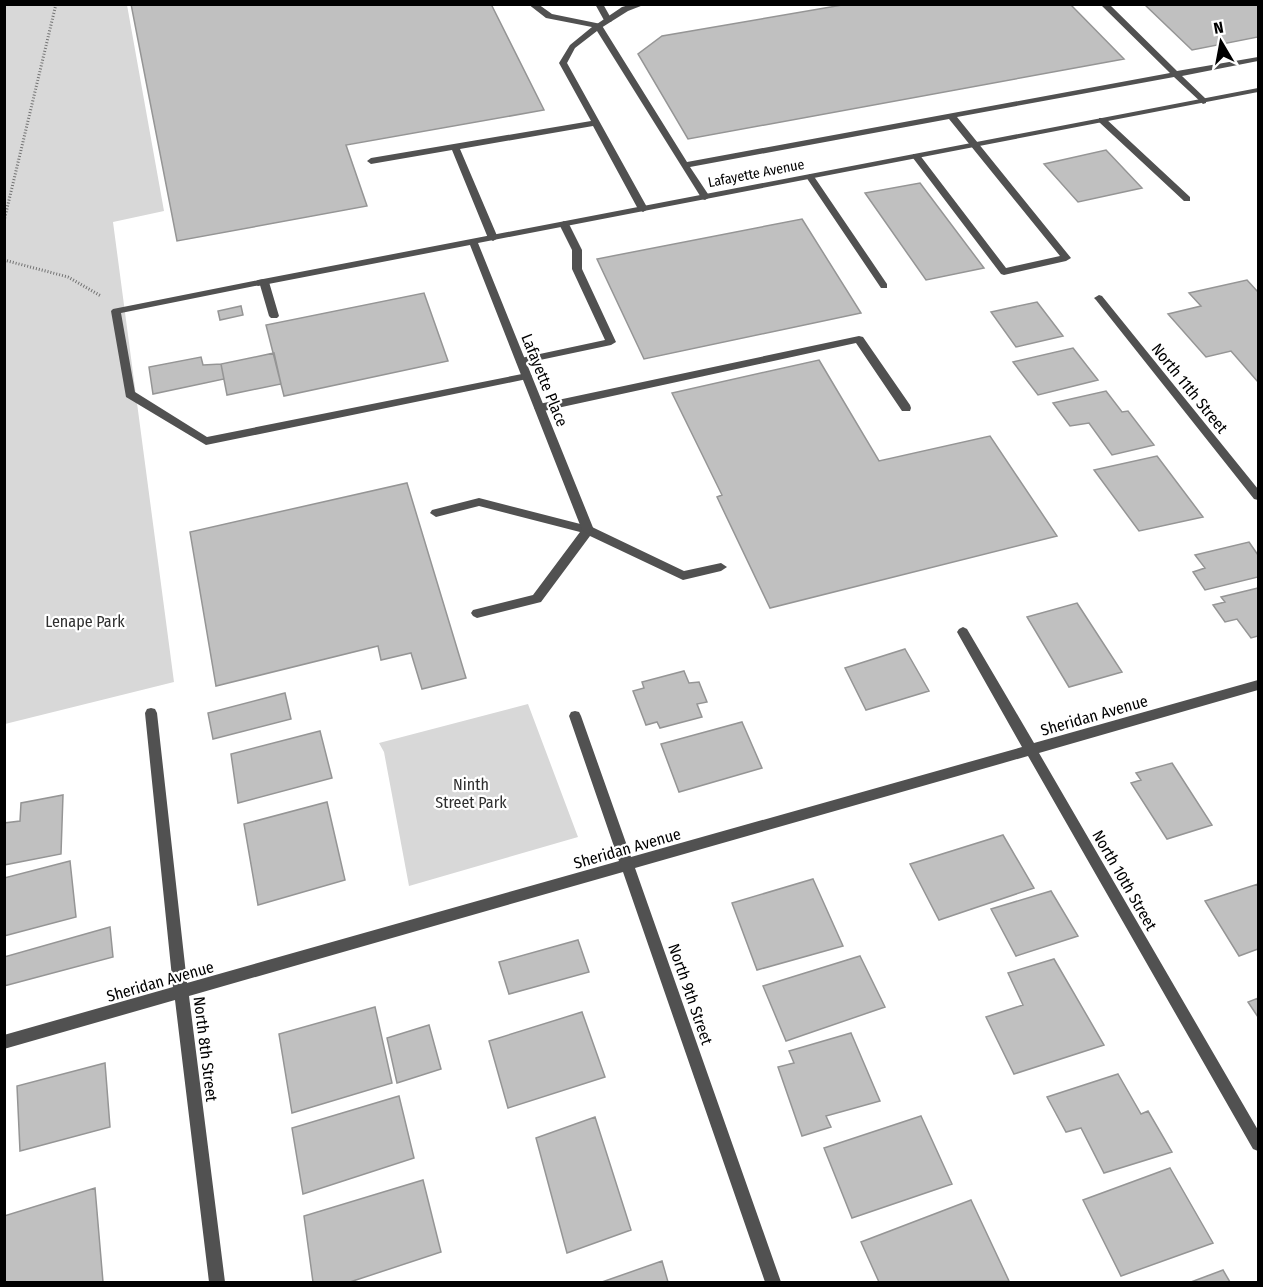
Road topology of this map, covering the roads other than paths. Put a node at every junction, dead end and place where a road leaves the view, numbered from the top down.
1 (532, 4) edge
2 (599, 4) edge
3 (642, 4) edge
4 (1104, 4) edge
5 (608, 20) junction
6 (598, 26) junction
7 (1258, 59) edge
8 (1176, 74) junction
9 (1258, 90) edge
10 (1203, 101) junction
11 (951, 116) junction
12 (1102, 120) junction
13 (595, 123) junction
14 (974, 145) junction
15 (455, 147) junction
16 (916, 156) junction
17 (371, 161) dead end
18 (685, 165) junction
19 (810, 177) junction
20 (705, 197) junction
21 (1187, 199) dead end
22 (643, 209) junction
23 (564, 224) junction
24 (493, 238) junction
25 (473, 242) junction
26 (261, 283) junction
27 (884, 286) dead end
28 (1099, 298) dead end
29 (274, 316) dead end
30 (521, 362) junction
31 (526, 375) junction
32 (539, 408) junction
33 (906, 408) dead end
34 (1258, 496) edge
35 (436, 513) dead end
36 (588, 530) junction
37 (721, 567) dead end
38 (477, 613) dead end
39 (963, 632) dead end
40 (1258, 685) edge
41 (151, 713) dead end
42 (575, 716) dead end
43 (1031, 750) junction
44 (627, 865) junction
45 (181, 992) junction
46 (4, 1042) edge
47 (1258, 1144) edge
48 (217, 1282) edge
49 (772, 1282) edge

1 - 6 street
2 - 5 street
3 - 5 street
4 - 8 street
5 - 6 street
6 - 13 street
6 - 18 street
7 - 8 street
8 - 10 street
8 - 11 street
9 - 10 street, Lafayette Avenue
10 - 12 street, Lafayette Avenue
11 - 14 street
11 - 18 street
12 - 14 street, Lafayette Avenue
12 - 21 street
13 - 15 street
13 - 22 street
14 - 16 street, Lafayette Avenue
14 - 16 street
15 - 17 street
15 - 24 street
16 - 19 street, Lafayette Avenue
18 - 20 street
19 - 20 street, Lafayette Avenue
19 - 27 street
20 - 22 street, Lafayette Avenue
22 - 23 street, Lafayette Avenue
23 - 24 street, Lafayette Avenue
23 - 30 street
24 - 25 street, Lafayette Avenue
25 - 26 street, Lafayette Avenue
25 - 30 street, Lafayette Place
26 - 29 street
26 - 31 street, Lafayette Avenue
28 - 34 street, North 11th Street
30 - 31 street, Lafayette Place
31 - 32 street, Lafayette Place
32 - 33 street
32 - 36 street, Lafayette Place
35 - 36 street
36 - 37 street
36 - 38 street
39 - 43 street, North 10th Street
40 - 43 street, Sheridan Avenue
41 - 45 street, North 8th Street
42 - 44 street, North 9th Street
43 - 44 street, Sheridan Avenue
43 - 47 street, North 10th Street
44 - 45 street, Sheridan Avenue
44 - 49 street, North 9th Street
45 - 46 street, Sheridan Avenue
45 - 48 street, North 8th Street

